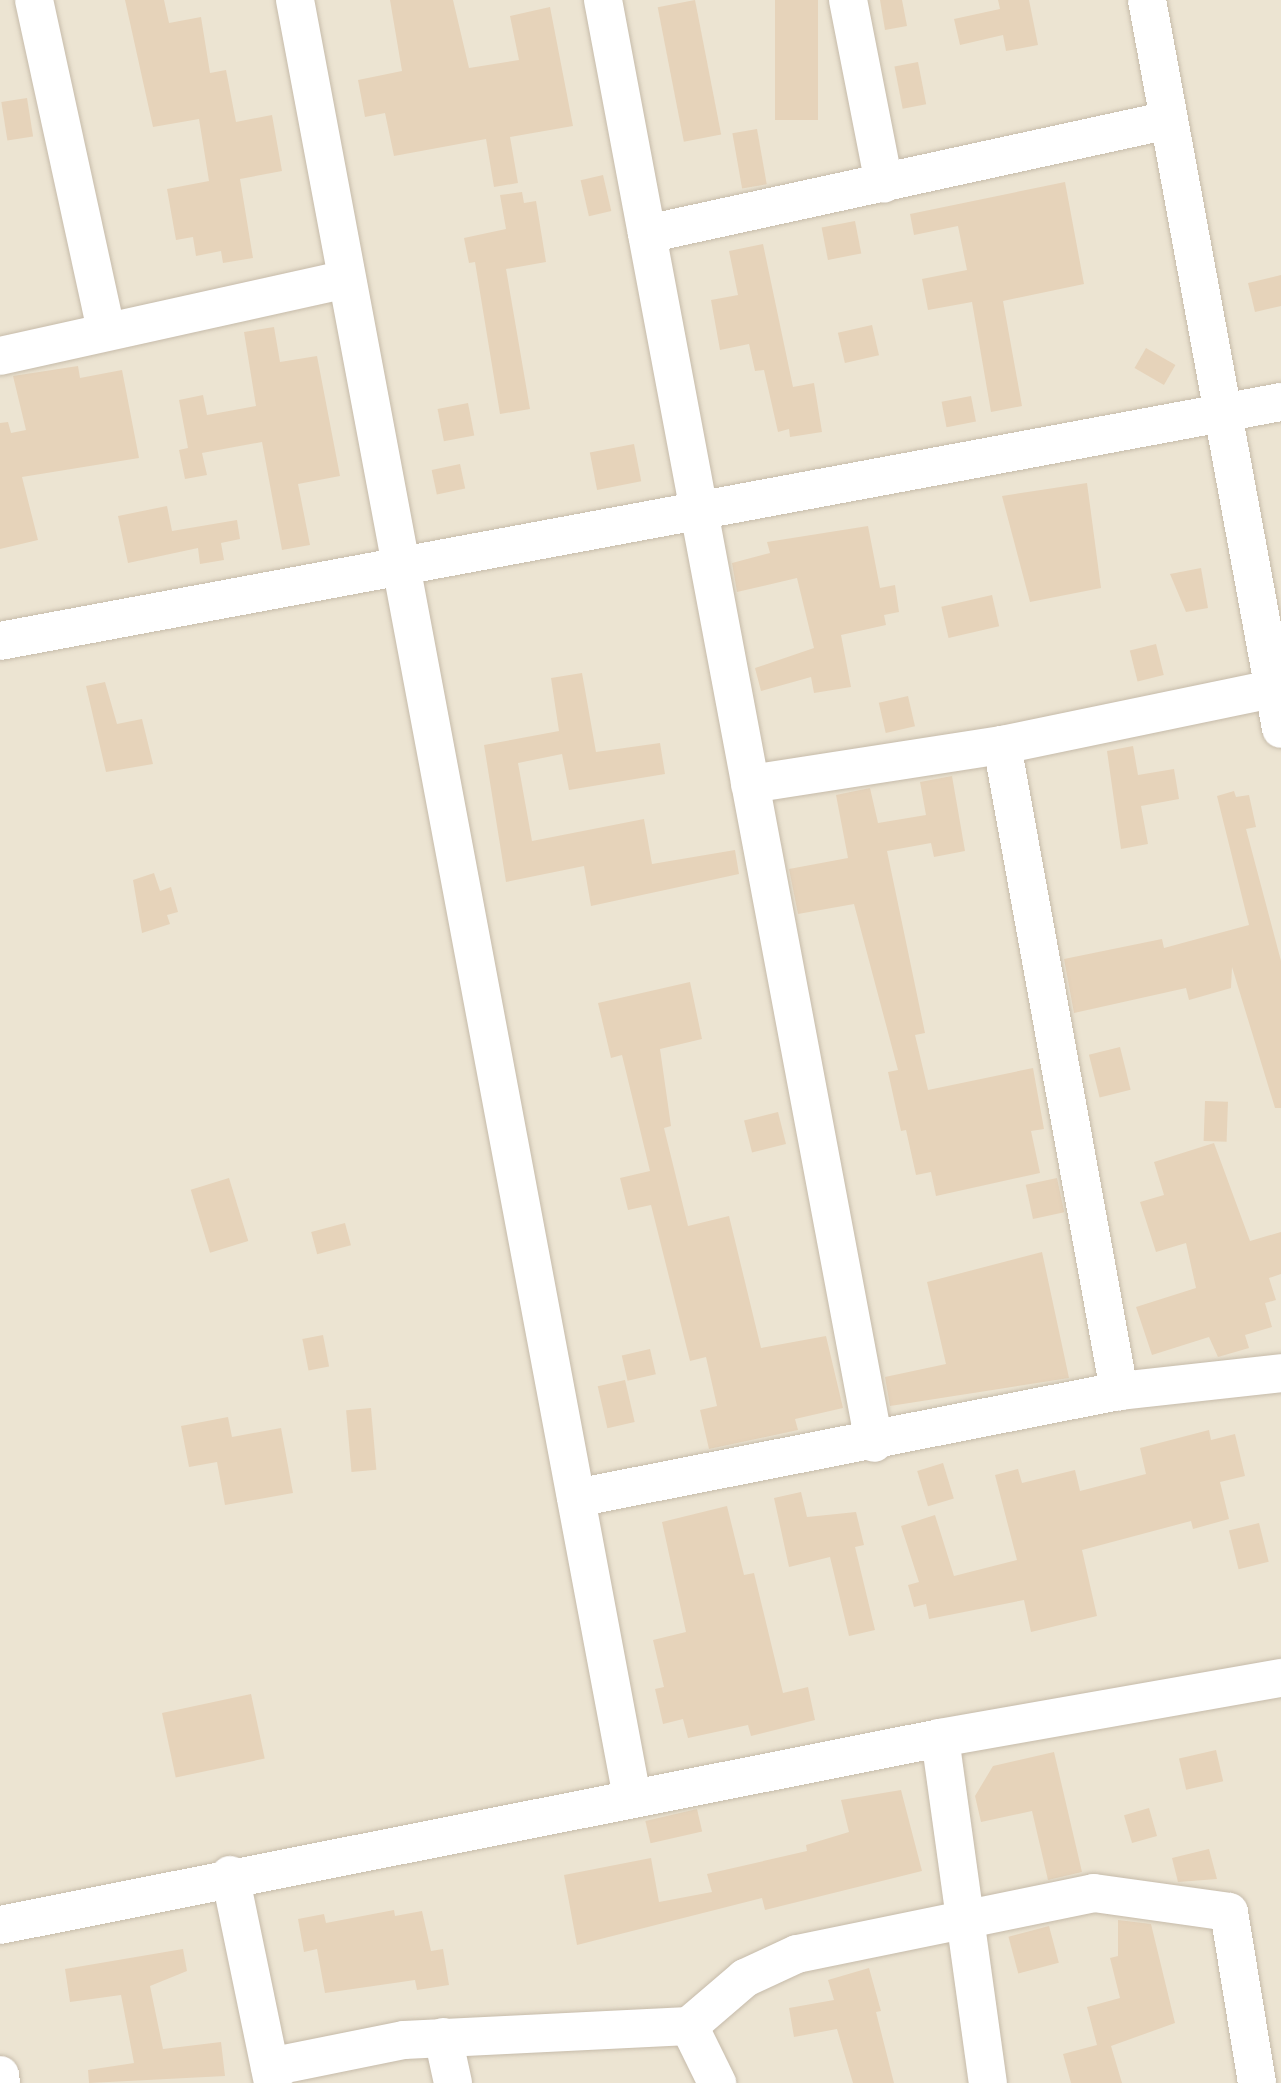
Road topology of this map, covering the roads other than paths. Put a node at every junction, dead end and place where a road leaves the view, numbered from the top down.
1 (34, 0) edge
2 (294, 0) edge
3 (603, 0) edge
4 (848, 0) edge
5 (1147, 0) edge
6 (1169, 120) junction
7 (884, 183) junction
8 (647, 234) junction
9 (347, 279) junction
10 (106, 331) junction
11 (0, 356) edge
12 (1281, 402) edge
13 (1223, 413) junction
14 (698, 511) junction
15 (400, 566) junction
16 (1267, 581) edge
17 (0, 641) edge
18 (1274, 689) junction
19 (1281, 729) edge
20 (1002, 744) junction
21 (750, 784) junction
22 (1281, 1373) edge
23 (1119, 1391) junction
24 (874, 1443) junction
25 (576, 1498) junction
26 (1281, 1678) edge
27 (940, 1738) junction
28 (632, 1798) junction
29 (230, 1875) junction
30 (967, 1914) junction
31 (0, 1925) edge
32 (689, 2026) junction
33 (443, 2037) junction
34 (0, 2075) edge
35 (271, 2075) edge
36 (2, 2083) edge
37 (453, 2083) edge
38 (717, 2083) edge
39 (988, 2083) edge
40 (1257, 2083) edge

1 - 10 street
2 - 9 street
3 - 8 street
4 - 7 street
5 - 6 street
6 - 7 street
6 - 13 street
7 - 8 street
8 - 14 street
9 - 10 street
9 - 15 street
10 - 11 street
12 - 13 street
13 - 14 street
13 - 16 street
14 - 15 street
14 - 21 street
15 - 17 street
15 - 25 street
16 - 18 street
18 - 19 street
18 - 20 street
20 - 21 street
20 - 23 street
21 - 24 street
22 - 23 street
23 - 24 street
24 - 25 street
25 - 28 street
26 - 27 street
27 - 28 street
27 - 30 street
28 - 29 street
29 - 31 street
29 - 35 street
30 - 32 street
30 - 39 street
30 - 40 street
32 - 33 street
32 - 38 street
33 - 35 street
33 - 37 street
34 - 36 street

